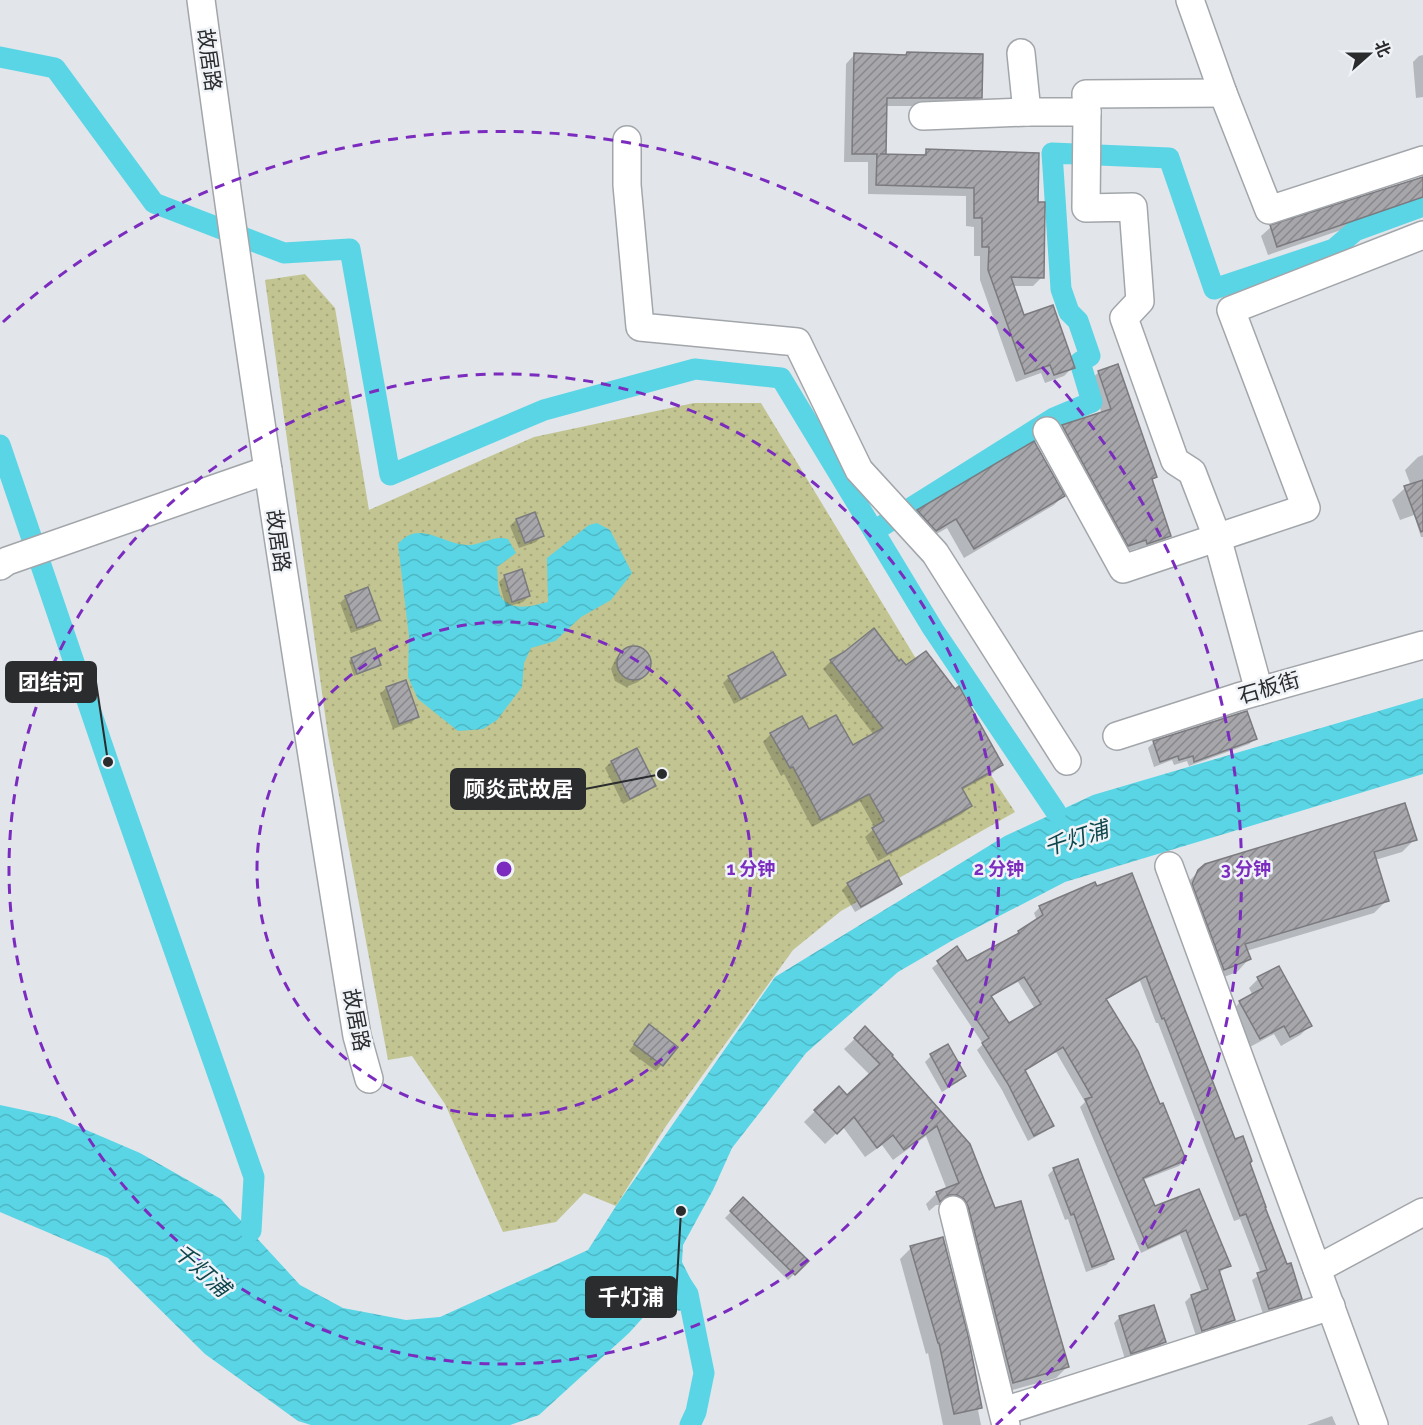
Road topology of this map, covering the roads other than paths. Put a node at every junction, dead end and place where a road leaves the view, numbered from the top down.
1 (201, 0) edge
2 (1190, 0) edge
3 (1021, 53) dead end
4 (1223, 93) junction
5 (1027, 112) junction
6 (1087, 112) junction
7 (923, 116) dead end
8 (627, 140) dead end
9 (1423, 160) edge
10 (1421, 243) edge
11 (1047, 432) dead end
12 (268, 470) junction
13 (1217, 537) junction
14 (3, 563) edge
15 (1423, 645) edge
16 (1259, 691) junction
17 (1117, 736) dead end
18 (1067, 761) dead end
19 (1169, 866) dead end
20 (369, 1078) dead end
21 (953, 1210) dead end
22 (1423, 1212) edge
23 (1317, 1269) junction
24 (1331, 1306) junction
25 (1005, 1418) edge
26 (1374, 1425) edge

1 - 12 street, 故居路
2 - 4 street
3 - 5 street
4 - 6 street
4 - 9 street
5 - 6 street
5 - 7 street
6 - 13 street
8 - 18 street
10 - 13 street
11 - 13 street
12 - 14 street
12 - 20 street, 故居路
13 - 16 street
15 - 16 street, 石板街
16 - 17 street, 石板街
19 - 23 street
21 - 25 street
22 - 23 street
23 - 24 street
24 - 25 street
24 - 26 street

